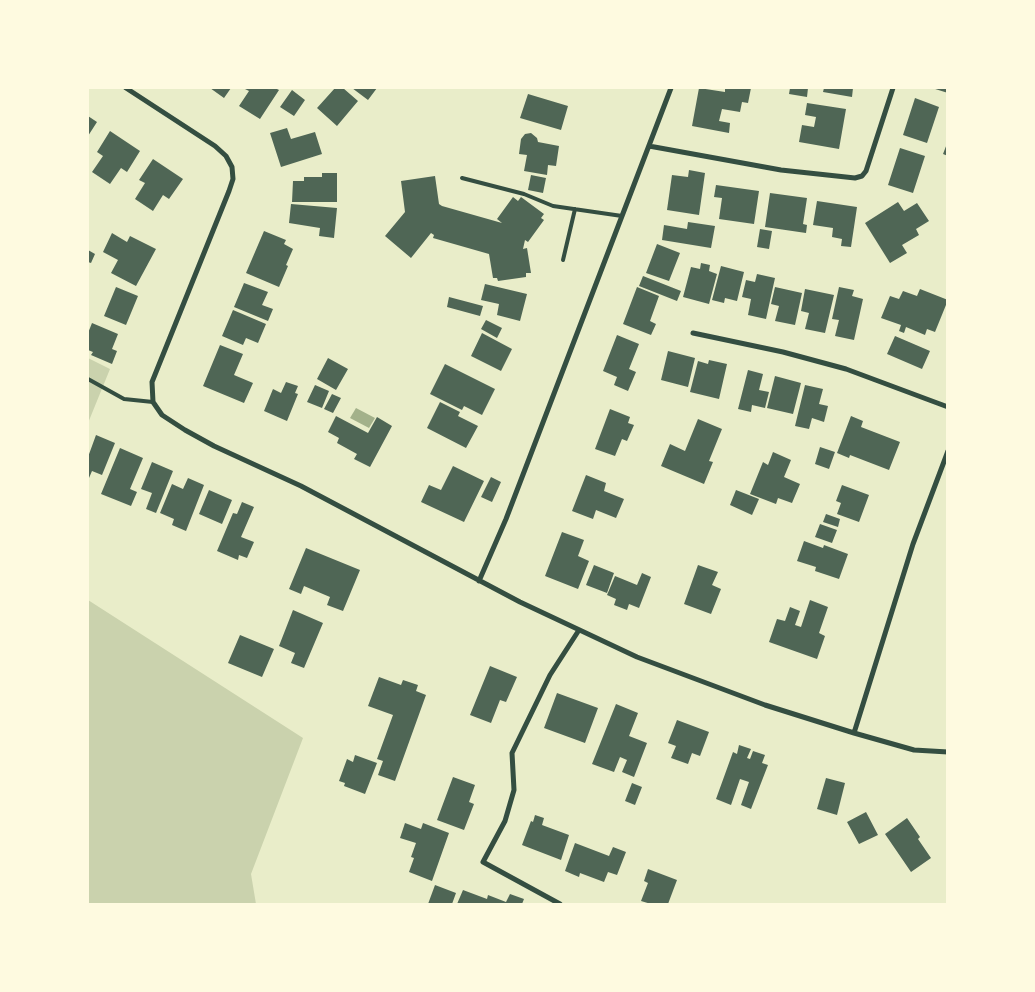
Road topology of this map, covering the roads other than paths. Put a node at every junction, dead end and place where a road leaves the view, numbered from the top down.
1 (126, 88) edge
2 (671, 88) edge
3 (893, 88) edge
4 (649, 146) junction
5 (462, 178) dead end
6 (575, 209) junction
7 (622, 216) junction
8 (563, 260) dead end
9 (693, 333) dead end
10 (88, 379) edge
11 (153, 402) junction
12 (948, 407) edge
13 (948, 451) edge
14 (478, 581) junction
15 (579, 630) junction
16 (854, 733) junction
17 (948, 752) edge
18 (560, 904) edge

1 - 11 street
2 - 4 street
3 - 4 street
4 - 7 street
5 - 6 lane
6 - 7 lane
6 - 8 lane
7 - 14 street
9 - 12 street
10 - 11 lane
11 - 14 street
13 - 16 street
14 - 15 street
15 - 16 street
15 - 18 street
16 - 17 street

